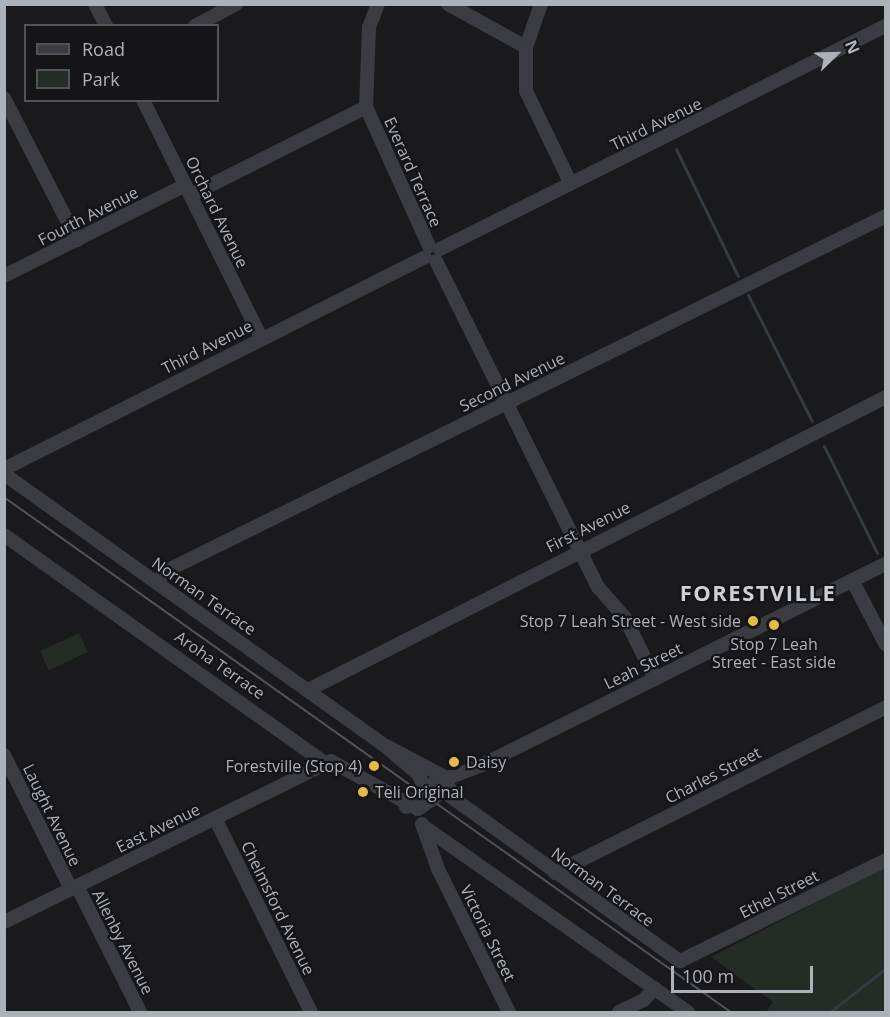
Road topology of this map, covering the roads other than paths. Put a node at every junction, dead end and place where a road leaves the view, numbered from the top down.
1 (95, 4) edge
2 (236, 4) edge
3 (378, 4) edge
4 (448, 4) edge
5 (541, 4) edge
6 (105, 24) edge
7 (199, 24) edge
8 (885, 26) edge
9 (526, 47) junction
10 (4, 98) edge
11 (144, 102) edge
12 (366, 107) junction
13 (571, 184) junction
14 (188, 190) junction
15 (885, 216) edge
16 (77, 240) junction
17 (432, 253) junction
18 (4, 276) edge
19 (261, 338) junction
20 (885, 397) edge
21 (507, 402) junction
22 (4, 469) edge
23 (4, 474) edge
24 (5, 536) edge
25 (579, 550) junction
26 (885, 564) edge
27 (852, 580) junction
28 (156, 582) junction
29 (885, 645) edge
30 (655, 679) junction
31 (308, 690) junction
32 (885, 707) edge
33 (384, 745) junction
34 (4, 755) edge
35 (326, 764) junction
36 (444, 784) junction
37 (424, 789) junction
38 (412, 808) junction
39 (215, 818) junction
40 (423, 826) junction
41 (885, 860) edge
42 (438, 868) junction
43 (555, 873) junction
44 (74, 888) junction
45 (4, 922) edge
46 (688, 958) joint
47 (654, 988) junction
48 (306, 1011) edge
49 (140, 1012) edge
50 (509, 1012) edge
51 (619, 1012) edge
52 (688, 1012) edge

1 - 6 street
2 - 7 street
3 - 12 street, Everard Terrace
4 - 9 street
5 - 9 street
8 - 13 street, Third Avenue
9 - 13 street
10 - 16 street
11 - 14 street, Orchard Avenue
12 - 14 street, Fourth Avenue
12 - 17 street, Everard Terrace
13 - 17 street, Third Avenue
14 - 16 street, Fourth Avenue
14 - 19 street, Orchard Avenue
15 - 21 street, Second Avenue
16 - 18 street, Fourth Avenue
17 - 19 street, Third Avenue
17 - 21 street, Everard Terrace
19 - 22 street, Third Avenue
20 - 25 street, First Avenue
21 - 25 street, Everard Terrace
21 - 28 street, Second Avenue
23 - 28 street, Norman Terrace
24 - 35 street, Aroha Terrace
25 - 30 street, Everard Terrace
25 - 31 street, First Avenue
26 - 27 street, Leah Street
27 - 29 street
27 - 30 street, Leah Street
28 - 31 street, Norman Terrace
30 - 36 street, Leah Street
31 - 33 street, Norman Terrace
32 - 43 street, Charles Street
33 - 36 street, Norman Terrace
33 - 37 street, Norman Terrace
34 - 44 street, Laught Avenue
35 - 38 street, Aroha Terrace
35 - 39 street, East Avenue
36 - 37 street, Leah Street
36 - 38 street, Leah Street
36 - 43 street, Norman Terrace
37 - 38 street, Leah Street
38 - 40 street, Victoria Street
38 - 42 street, Victoria Street
39 - 44 street, East Avenue
39 - 48 street, Chelmsford Avenue
40 - 42 street, Victoria Street
40 - 47 street
41 - 46 street, Ethel Street
42 - 50 street, Victoria Street
43 - 46 street, Norman Terrace
44 - 45 street, East Avenue
44 - 49 street, Allenby Avenue
47 - 51 street
47 - 52 street

